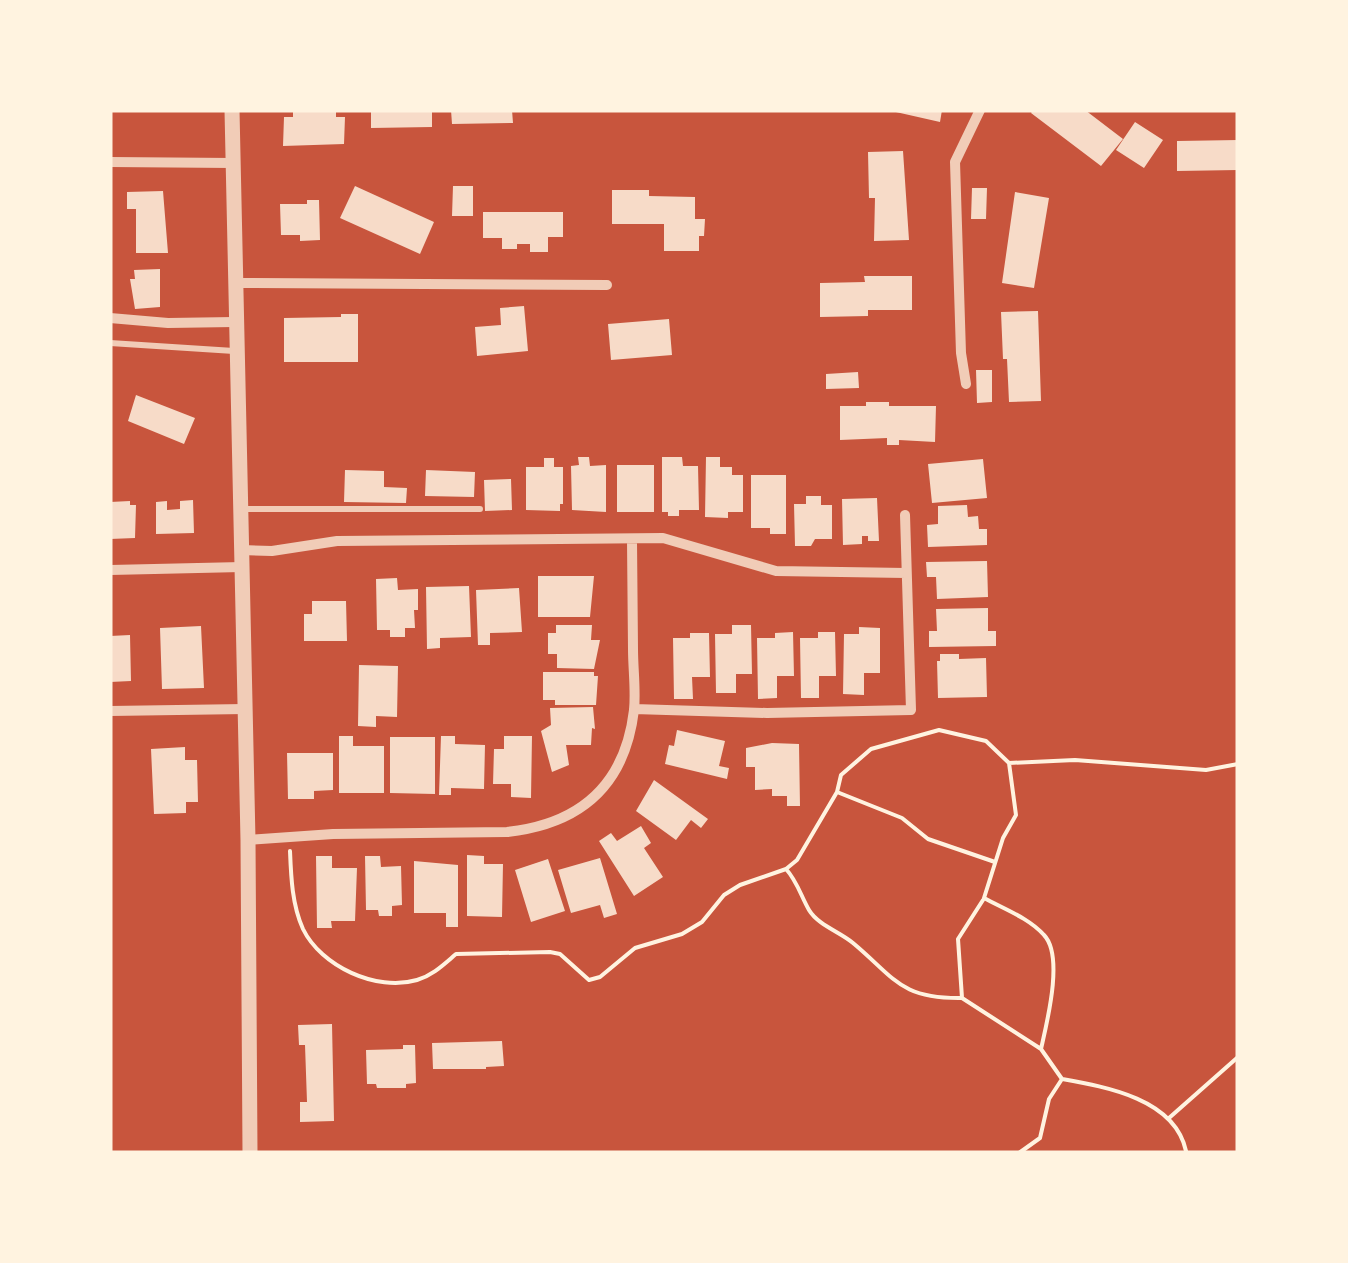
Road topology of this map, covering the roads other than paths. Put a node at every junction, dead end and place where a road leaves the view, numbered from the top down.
1 (232, 110) edge
2 (980, 110) edge
3 (110, 162) edge
4 (232, 163) junction
5 (234, 282) junction
6 (607, 285) dead end
7 (110, 318) edge
8 (234, 322) junction
9 (110, 343) edge
10 (235, 351) junction
11 (966, 384) dead end
12 (480, 509) dead end
13 (240, 510) junction
14 (904, 515) dead end
15 (632, 541) junction
16 (241, 550) junction
17 (242, 567) junction
18 (110, 570) edge
19 (906, 573) junction
20 (245, 709) junction
21 (634, 710) junction
22 (110, 711) edge
23 (248, 840) junction
24 (250, 1153) edge

1 - 4 street
2 - 11 street
3 - 4 street
4 - 5 street
5 - 6 street
5 - 8 street
7 - 8 street
8 - 10 street
9 - 10 lane
10 - 13 street
12 - 13 lane
13 - 16 street
14 - 19 street
15 - 16 street
15 - 19 street
15 - 21 street
16 - 17 street
17 - 18 street
17 - 20 street
19 - 21 street
20 - 22 street
20 - 23 street
21 - 23 street
23 - 24 street

